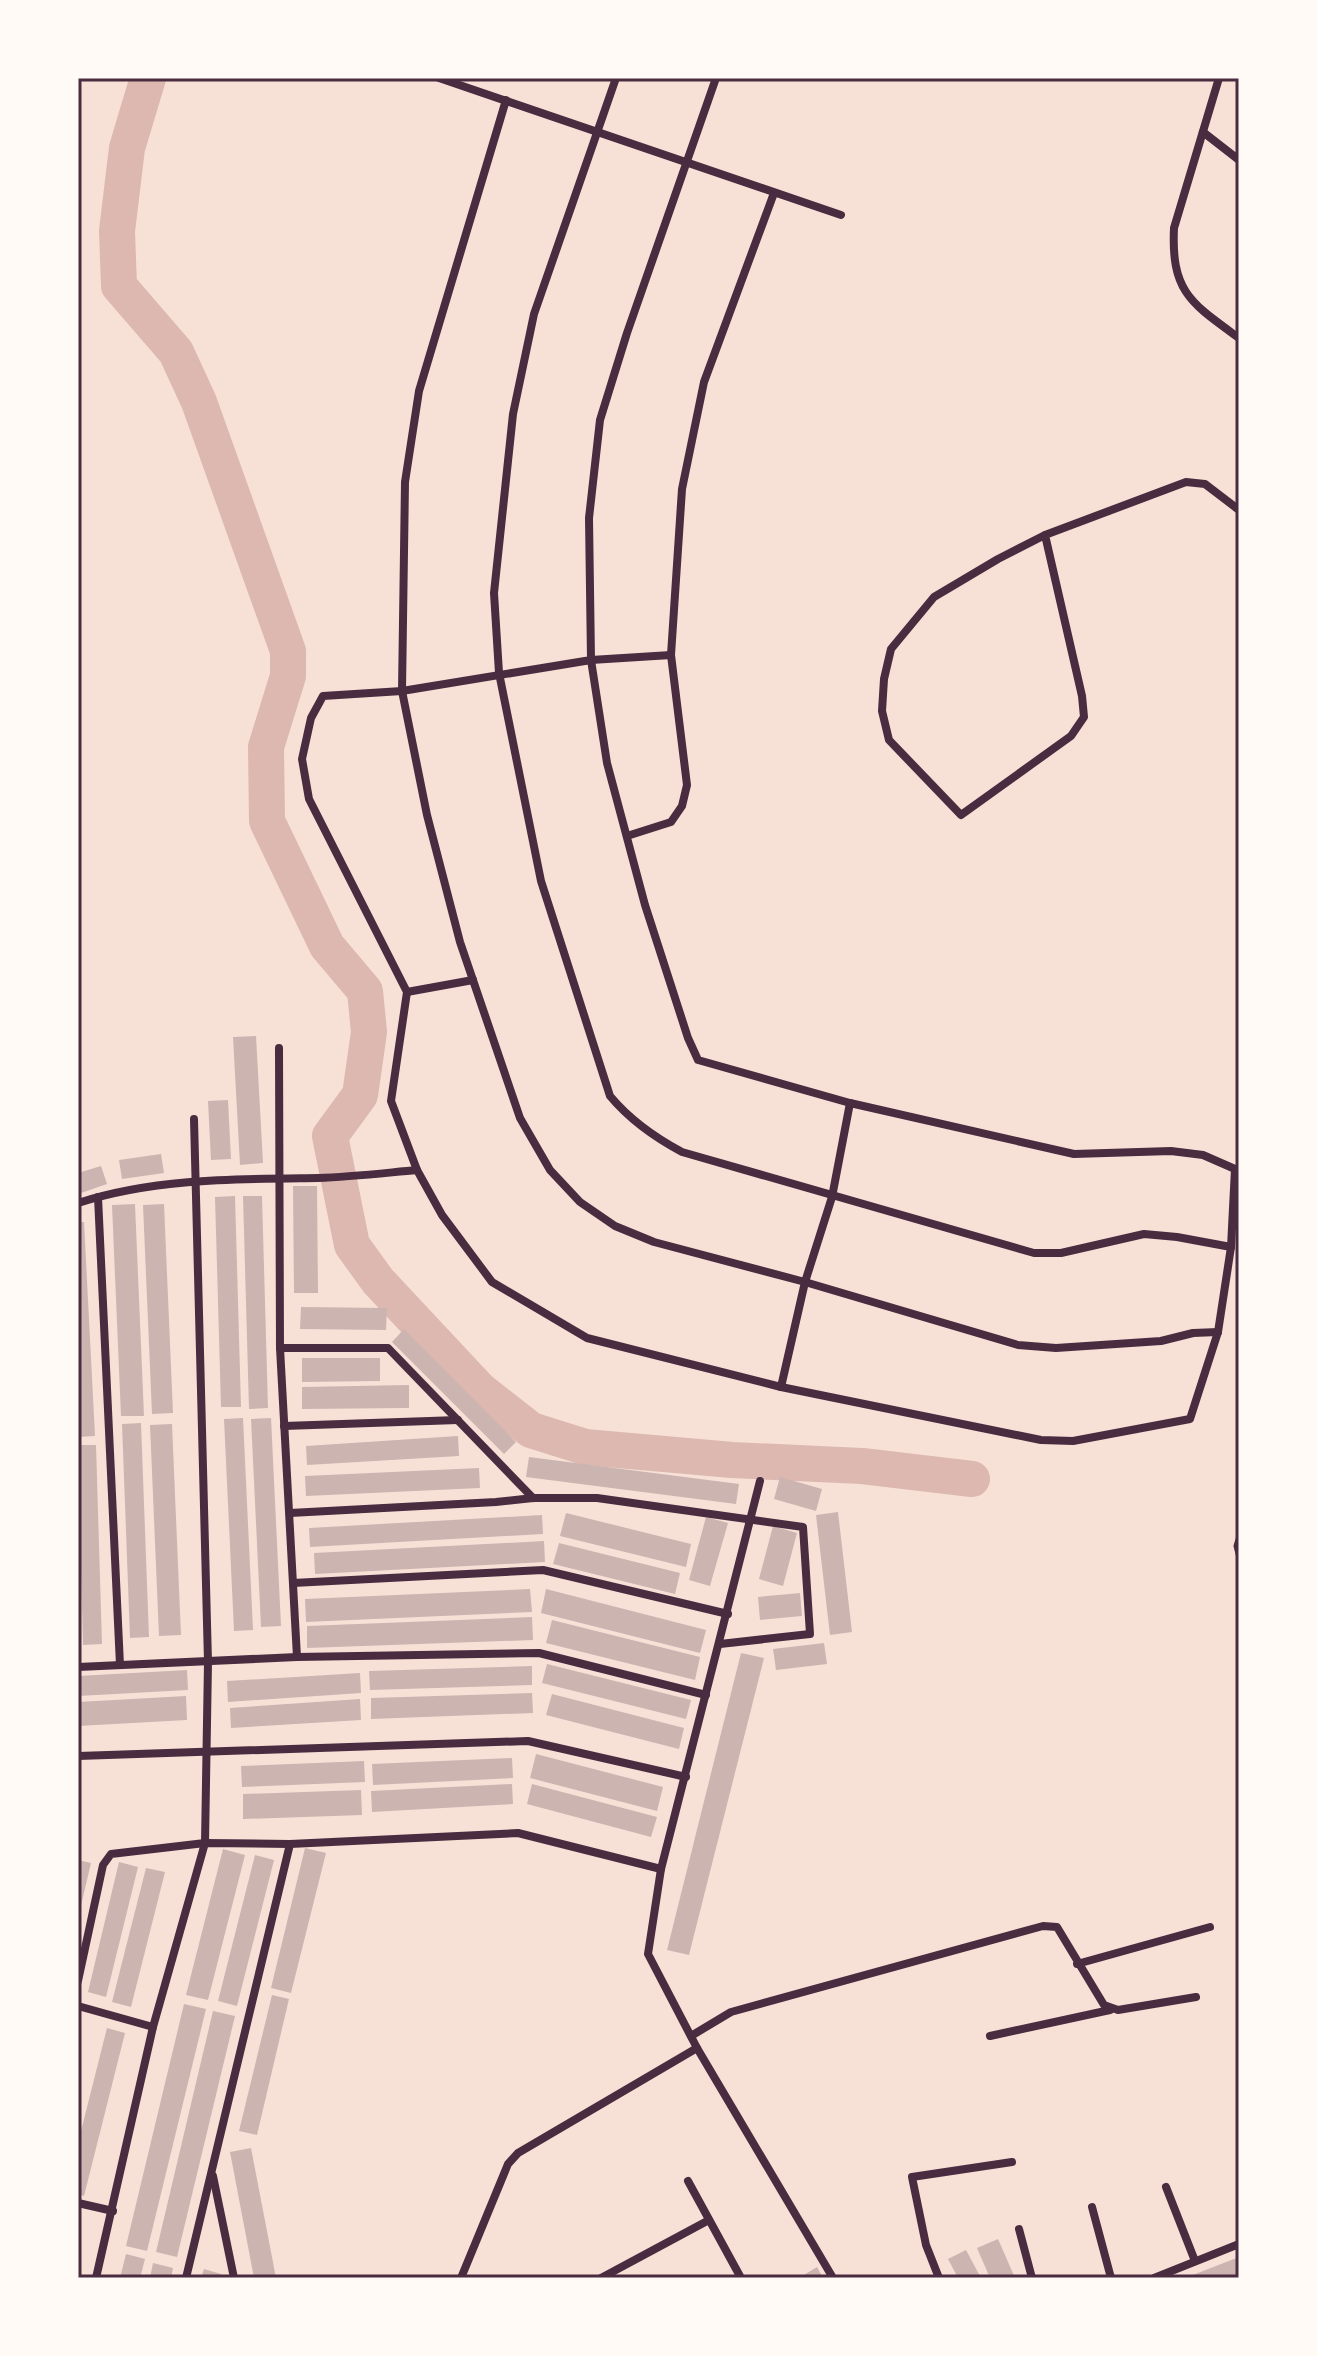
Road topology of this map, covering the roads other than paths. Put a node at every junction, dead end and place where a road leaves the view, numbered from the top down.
1 (439, 78) edge
2 (616, 78) edge
3 (716, 78) edge
4 (1219, 78) edge
5 (506, 100) junction
6 (598, 130) junction
7 (1203, 132) junction
8 (1239, 160) edge
9 (687, 163) junction
10 (774, 193) junction
11 (841, 215) dead end
12 (1239, 338) edge
13 (1239, 510) edge
14 (1045, 535) junction
15 (671, 655) junction
16 (591, 660) junction
17 (499, 673) junction
18 (402, 691) junction
19 (627, 836) junction
20 (473, 980) junction
21 (407, 992) junction
22 (279, 1048) dead end
23 (850, 1103) junction
24 (194, 1119) dead end
25 (417, 1170) junction
26 (279, 1177) junction
27 (197, 1182) junction
28 (98, 1197) junction
29 (832, 1197) junction
30 (78, 1203) edge
31 (1231, 1247) junction
32 (805, 1282) junction
33 (1218, 1332) junction
34 (280, 1348) junction
35 (781, 1387) junction
36 (458, 1420) junction
37 (284, 1426) junction
38 (760, 1481) dead end
39 (533, 1498) junction
40 (290, 1513) junction
41 (752, 1519) junction
42 (1239, 1536) edge
43 (1239, 1558) edge
44 (293, 1583) junction
45 (728, 1614) junction
46 (720, 1644) junction
47 (297, 1657) junction
48 (208, 1662) junction
49 (120, 1665) junction
50 (78, 1667) edge
51 (706, 1695) junction
52 (206, 1753) junction
53 (78, 1756) edge
54 (686, 1777) junction
55 (205, 1843) junction
56 (290, 1844) junction
57 (661, 1869) junction
58 (1210, 1927) dead end
59 (1077, 1964) junction
60 (78, 1981) edge
61 (1196, 1997) dead end
62 (78, 2006) edge
63 (1110, 2010) junction
64 (153, 2027) junction
65 (691, 2036) junction
66 (990, 2036) dead end
67 (697, 2048) junction
68 (1012, 2162) dead end
69 (212, 2171) junction
70 (688, 2181) dead end
71 (1166, 2187) dead end
72 (78, 2203) edge
73 (1092, 2207) dead end
74 (113, 2211) junction
75 (709, 2220) junction
76 (1019, 2229) dead end
77 (1239, 2244) edge
78 (1195, 2261) junction
79 (96, 2278) edge
80 (186, 2278) edge
81 (234, 2278) edge
82 (461, 2278) edge
83 (601, 2278) edge
84 (741, 2278) edge
85 (833, 2278) edge
86 (939, 2278) edge
87 (1032, 2278) edge
88 (1111, 2278) edge
89 (1154, 2278) edge

1 - 5 street
2 - 6 street
3 - 9 street
4 - 7 street
5 - 6 street
5 - 18 street
6 - 9 street
6 - 17 street
7 - 8 street
7 - 12 street
9 - 10 street
9 - 16 street
10 - 11 street
10 - 15 street
13 - 14 street
14 - 14 street
15 - 16 street
15 - 19 street
16 - 17 street
16 - 19 street
17 - 18 street
17 - 29 street
18 - 20 street
18 - 21 street
19 - 23 street
20 - 21 street
20 - 32 street
21 - 25 street
22 - 26 street
23 - 29 street
23 - 31 street
24 - 27 street
25 - 26 street
25 - 35 street
26 - 27 street
26 - 34 street
27 - 28 street
27 - 48 street
28 - 30 street
28 - 49 street
29 - 31 street
29 - 32 street
31 - 33 street
32 - 33 street
32 - 35 street
33 - 35 street
34 - 36 street
34 - 37 street
36 - 37 street
36 - 39 street
37 - 40 street
38 - 41 street
39 - 40 street
39 - 41 street
40 - 44 street
41 - 45 street
41 - 46 street
42 - 43 lane
44 - 45 street
44 - 47 street
45 - 46 street
46 - 51 street
47 - 48 street
47 - 51 street
48 - 49 street
48 - 52 street
49 - 50 street
51 - 54 street
52 - 53 street
52 - 54 street
52 - 55 street
54 - 57 street
55 - 56 street
55 - 60 street
55 - 64 street
56 - 57 street
56 - 69 street
57 - 65 street
58 - 59 street
59 - 63 street
59 - 65 street
61 - 63 street
62 - 64 street
63 - 66 street
64 - 74 street
65 - 67 street
67 - 82 street
67 - 85 street
68 - 86 street
69 - 80 street
69 - 81 street
70 - 75 street
71 - 78 street
72 - 74 street
73 - 88 street
74 - 79 street
75 - 83 street
75 - 84 street
76 - 87 street
77 - 78 street
78 - 89 street

